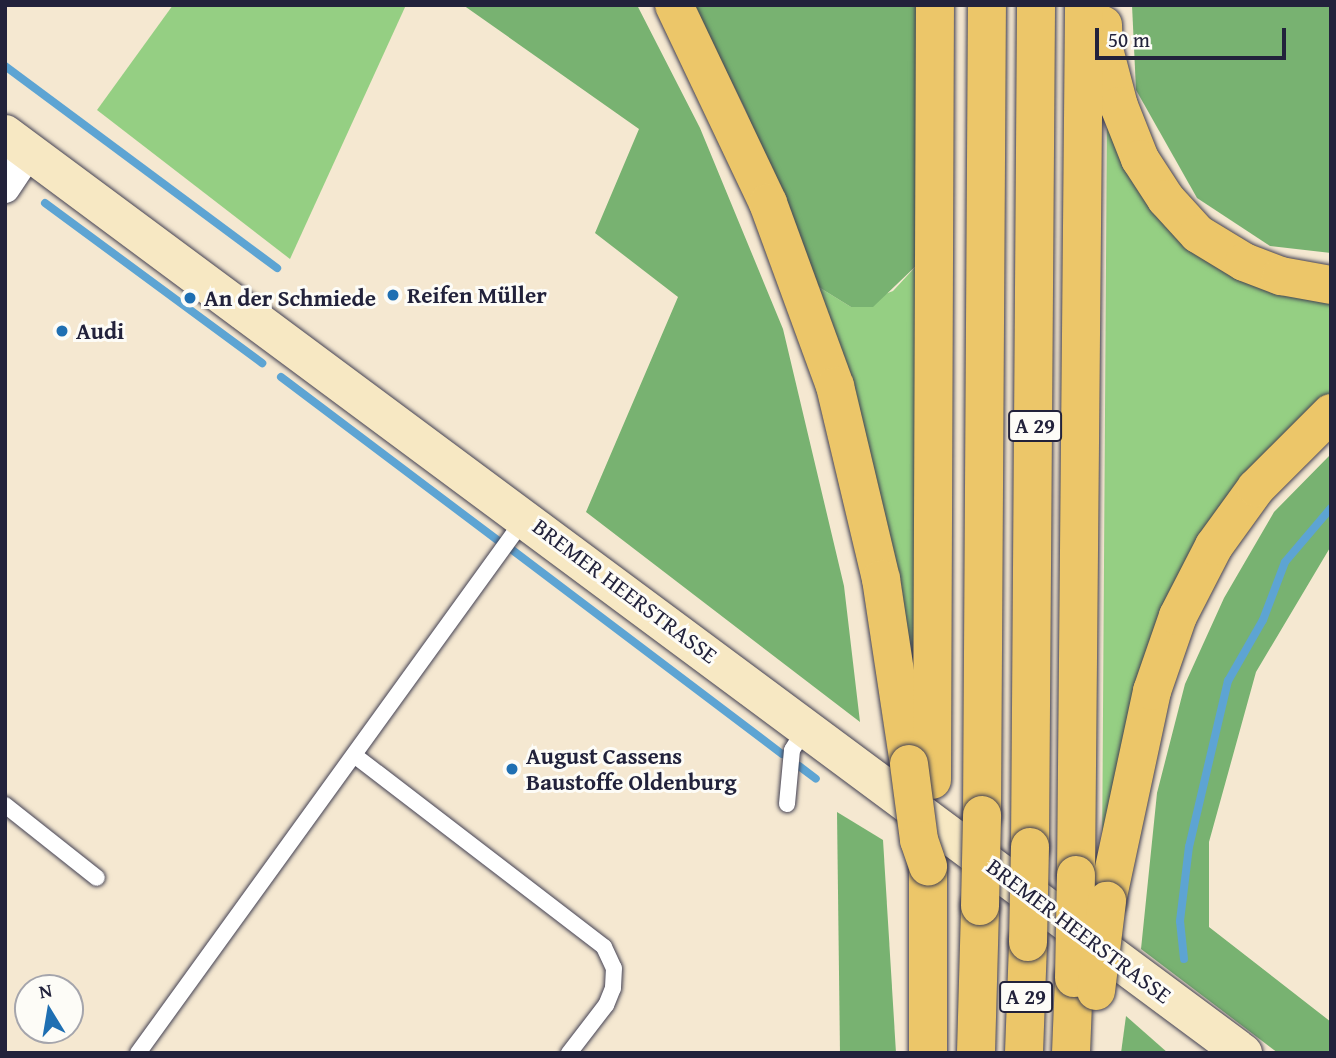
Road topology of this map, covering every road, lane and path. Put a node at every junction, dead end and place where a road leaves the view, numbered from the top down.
1 (674, 5) edge
2 (935, 5) edge
3 (987, 5) edge
4 (1036, 5) edge
5 (1084, 5) edge
6 (1102, 5) edge
7 (17, 143) edge
8 (5, 188) edge
9 (1331, 285) edge
10 (1331, 413) edge
11 (526, 516) junction
12 (806, 728) junction
13 (354, 755) junction
14 (920, 772) junction
15 (787, 804) dead end
16 (5, 805) edge
17 (97, 878) dead end
18 (1085, 985) junction
19 (138, 1053) edge
20 (569, 1053) edge
21 (928, 1053) edge
22 (976, 1053) edge
23 (1024, 1053) edge
24 (1071, 1053) edge
25 (1090, 1053) edge
26 (1243, 1053) edge

1 - 14 highway
2 - 14 highway
3 - 22 highway, A 29, bridge
4 - 23 highway, A 29, bridge
5 - 18 highway, bridge
6 - 9 highway
7 - 8 street
7 - 11 main road, BREMER HEERSTRASSE
10 - 18 highway, bridge
11 - 12 main road, BREMER HEERSTRASSE
11 - 13 lane
12 - 15 lane
12 - 26 main road, BREMER HEERSTRASSE
13 - 19 lane
13 - 20 lane
14 - 21 highway, bridge
16 - 17 lane
18 - 24 highway
18 - 25 highway

